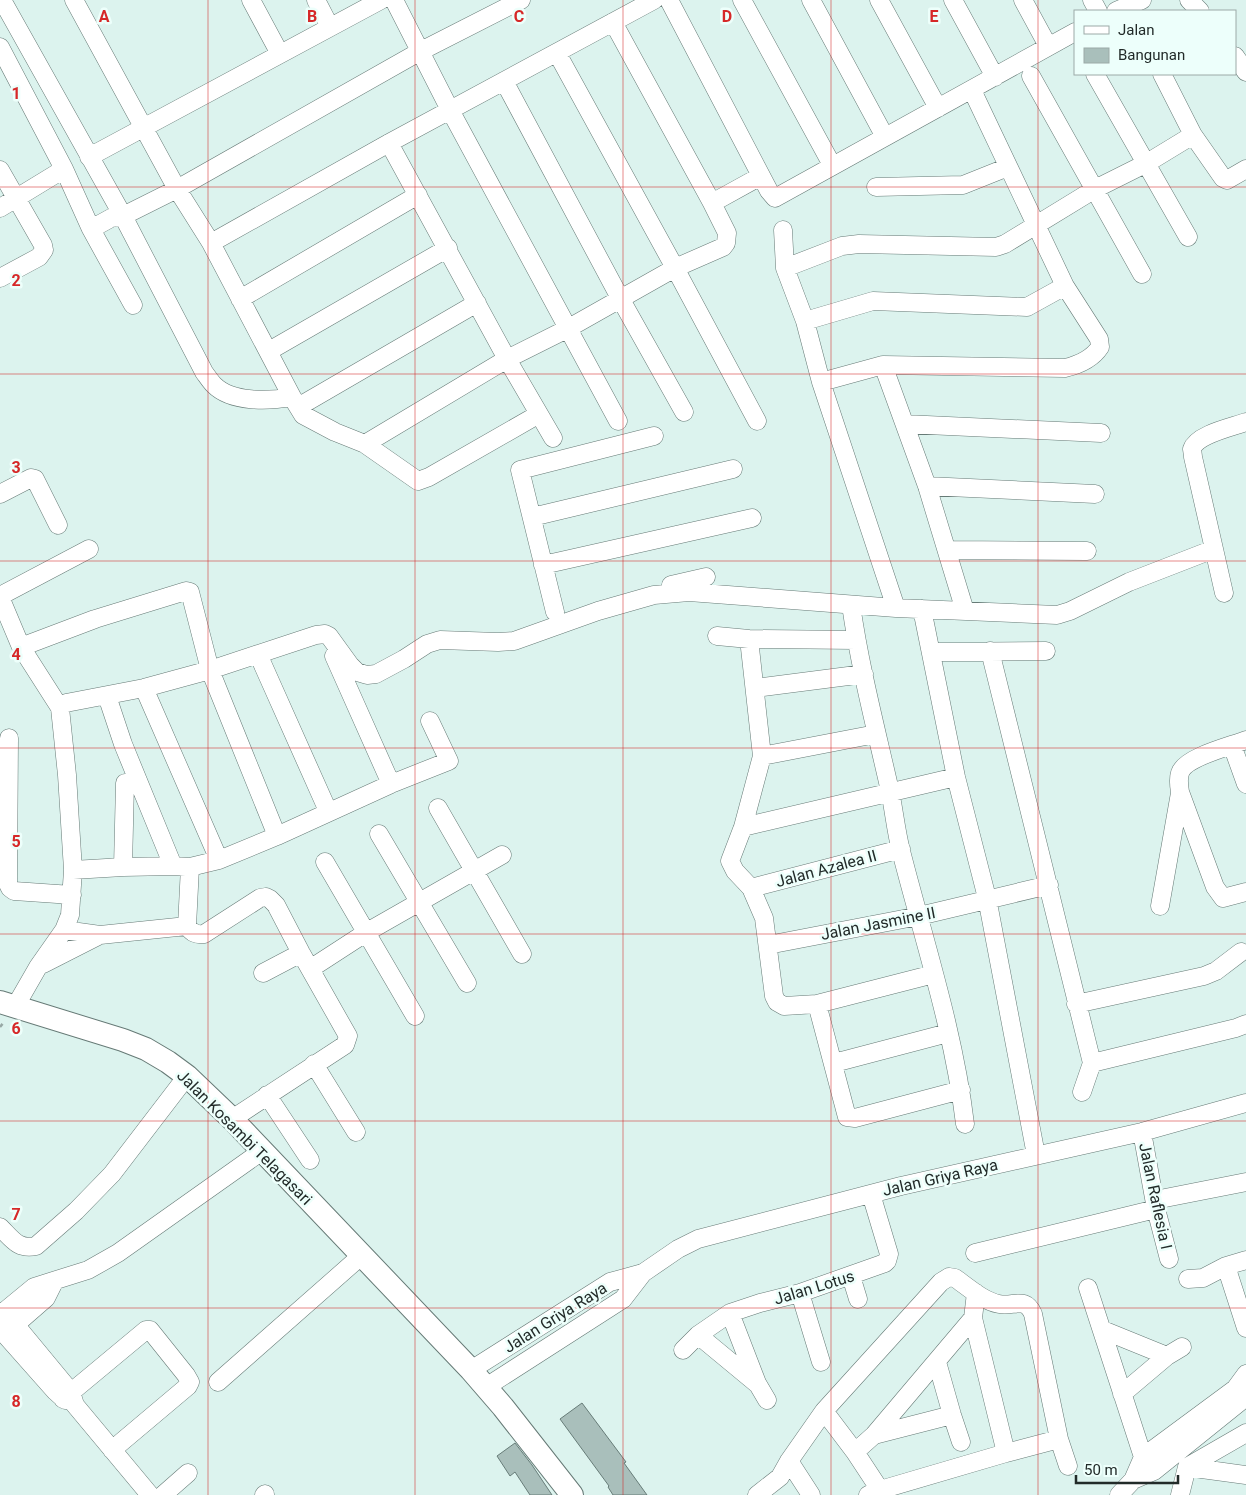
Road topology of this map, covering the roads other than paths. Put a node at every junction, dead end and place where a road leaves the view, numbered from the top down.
1 (2, 0) edge
2 (74, 0) edge
3 (251, 0) edge
4 (316, 0) edge
5 (381, 0) edge
6 (394, 0) edge
7 (521, 0) edge
8 (654, 0) edge
9 (669, 0) edge
10 (742, 0) edge
11 (810, 0) edge
12 (879, 0) edge
13 (953, 0) edge
14 (1023, 0) edge
15 (1142, 0) edge
16 (1189, 0) edge
17 (1118, 10) edge
18 (1199, 10) edge
19 (613, 22) junction
20 (330, 27) junction
21 (1074, 33) edge
22 (1048, 46) junction
23 (0, 47) edge
24 (419, 52) junction
25 (556, 53) junction
26 (280, 54) junction
27 (1236, 57) edge
28 (1246, 72) edge
29 (1096, 75) edge
30 (1163, 75) edge
31 (1031, 76) dead end
32 (995, 77) junction
33 (504, 81) junction
34 (972, 90) junction
35 (938, 108) junction
36 (450, 110) junction
37 (143, 128) junction
38 (1193, 135) junction
39 (885, 137) junction
40 (389, 143) junction
41 (89, 157) junction
42 (1147, 163) junction
43 (832, 165) junction
44 (1008, 167) junction
45 (64, 169) junction
46 (1246, 169) edge
47 (0, 170) edge
48 (761, 176) junction
49 (876, 187) dead end
50 (177, 189) junction
51 (1095, 189) junction
52 (418, 195) junction
53 (17, 199) junction
54 (712, 203) junction
55 (0, 208) edge
56 (106, 222) junction
57 (1035, 225) junction
58 (783, 230) dead end
59 (1188, 237) dead end
60 (211, 243) junction
61 (448, 248) junction
62 (675, 268) junction
63 (786, 268) junction
64 (1142, 274) dead end
65 (0, 278) edge
66 (1065, 286) junction
67 (620, 298) junction
68 (240, 299) junction
69 (477, 303) junction
70 (133, 305) dead end
71 (805, 321) junction
72 (567, 329) junction
73 (269, 351) junction
74 (507, 359) junction
75 (883, 365) junction
76 (821, 382) junction
77 (295, 402) junction
78 (684, 412) dead end
79 (539, 414) junction
80 (618, 421) dead end
81 (757, 421) dead end
82 (1246, 422) edge
83 (905, 424) junction
84 (1101, 432) dead end
85 (654, 436) dead end
86 (553, 438) dead end
87 (366, 444) junction
88 (733, 469) dead end
89 (927, 486) junction
90 (0, 494) edge
91 (1095, 494) dead end
92 (532, 517) junction
93 (752, 518) dead end
94 (58, 525) dead end
95 (89, 549) dead end
96 (1214, 549) junction
97 (947, 550) junction
98 (1087, 551) dead end
99 (544, 565) junction
100 (708, 585) junction
101 (1224, 594) dead end
102 (0, 597) edge
103 (851, 605) junction
104 (896, 608) junction
105 (922, 609) junction
106 (965, 611) junction
107 (557, 619) junction
108 (325, 634) junction
109 (717, 636) dead end
110 (749, 638) junction
111 (856, 640) junction
112 (21, 647) junction
113 (990, 651) junction
114 (1046, 651) dead end
115 (932, 652) junction
116 (258, 654) junction
117 (210, 670) junction
118 (864, 674) junction
119 (144, 688) junction
120 (755, 688) junction
121 (107, 696) junction
122 (60, 708) junction
123 (430, 721) dead end
124 (876, 734) junction
125 (9, 738) dead end
126 (1239, 743) edge
127 (762, 756) junction
128 (956, 777) junction
129 (125, 783) dead end
130 (391, 784) junction
131 (1246, 784) edge
132 (1180, 792) junction
133 (890, 793) junction
134 (438, 808) dead end
135 (328, 812) junction
136 (743, 827) junction
137 (379, 834) dead end
138 (278, 836) junction
139 (901, 849) junction
140 (502, 855) dead end
141 (220, 860) junction
142 (325, 862) dead end
143 (182, 866) junction
144 (123, 867) junction
145 (73, 870) junction
146 (475, 870) junction
147 (1049, 885) junction
148 (751, 888) junction
149 (1246, 892) edge
150 (72, 895) junction
151 (987, 898) junction
152 (420, 902) junction
153 (1160, 906) dead end
154 (919, 916) junction
155 (187, 926) junction
156 (64, 930) junction
157 (367, 932) junction
158 (100, 935) junction
159 (768, 945) junction
160 (1241, 952) dead end
161 (301, 953) junction
162 (522, 954) dead end
163 (38, 967) junction
164 (310, 969) junction
165 (263, 973) dead end
166 (934, 974) junction
167 (467, 983) dead end
168 (817, 1004) junction
169 (1076, 1004) junction
170 (7, 1005) edge
171 (415, 1016) dead end
172 (1246, 1024) edge
173 (948, 1033) junction
174 (834, 1063) junction
175 (1092, 1063) junction
176 (314, 1064) junction
177 (187, 1076) junction
178 (961, 1090) junction
179 (1082, 1092) dead end
180 (267, 1095) junction
181 (1246, 1103) edge
182 (232, 1119) junction
183 (965, 1124) dead end
184 (356, 1132) dead end
185 (1142, 1132) junction
186 (262, 1150) junction
187 (1036, 1155) junction
188 (310, 1160) dead end
189 (1246, 1182) edge
190 (875, 1192) junction
191 (1155, 1204) junction
192 (0, 1227) edge
193 (975, 1253) dead end
194 (361, 1256) junction
195 (1169, 1259) dead end
196 (1246, 1260) edge
197 (1226, 1266) junction
198 (643, 1273) junction
199 (851, 1276) junction
200 (1188, 1278) dead end
201 (1088, 1288) dead end
202 (800, 1293) junction
203 (976, 1293) junction
204 (858, 1299) dead end
205 (1243, 1307) edge
206 (730, 1313) junction
207 (973, 1318) junction
208 (4, 1325) edge
209 (1246, 1328) edge
210 (1103, 1330) junction
211 (698, 1335) junction
212 (1182, 1347) dead end
213 (682, 1350) dead end
214 (494, 1355) junction
215 (1167, 1356) junction
216 (821, 1362) dead end
217 (937, 1362) junction
218 (471, 1370) junction
219 (507, 1374) junction
220 (1246, 1374) edge
221 (218, 1382) dead end
222 (757, 1383) junction
223 (486, 1387) junction
224 (1241, 1393) edge
225 (1122, 1394) junction
226 (69, 1399) junction
227 (767, 1400) dead end
228 (824, 1411) junction
229 (952, 1415) junction
230 (1246, 1432) edge
231 (874, 1435) junction
232 (1059, 1439) junction
233 (962, 1442) dead end
234 (112, 1450) junction
235 (855, 1452) junction
236 (1006, 1453) junction
237 (1143, 1457) junction
238 (789, 1461) junction
239 (1068, 1466) dead end
240 (1187, 1467) junction
241 (1154, 1470) junction
242 (188, 1473) dead end
243 (1246, 1476) edge
244 (1133, 1480) junction
245 (874, 1492) edge
246 (760, 1494) edge
247 (150, 1495) edge
248 (163, 1495) edge
249 (572, 1495) edge
250 (812, 1495) edge
251 (1119, 1495) edge
252 (1180, 1495) edge

1 - 41 street
2 - 37 street
3 - 26 street
4 - 20 street
5 - 20 street
6 - 24 street
7 - 24 street
8 - 19 street
9 - 48 street
10 - 43 street
11 - 39 street
12 - 35 street
13 - 32 street
14 - 22 street
15 - 17 street
16 - 18 street
19 - 25 street
19 - 54 street
20 - 26 street
21 - 22 street
22 - 32 street
23 - 45 street
24 - 36 street
24 - 50 street
25 - 33 street
25 - 62 street
26 - 37 street
27 - 28 street
29 - 42 street
30 - 38 street
31 - 51 street
32 - 34 street
33 - 36 street
33 - 67 street
34 - 35 street
34 - 44 street
35 - 39 street
36 - 40 street
36 - 72 street
37 - 41 street
37 - 50 street
38 - 42 street
38 - 46 street
39 - 43 street
40 - 52 street
40 - 60 street
41 - 56 street
42 - 51 street
42 - 59 street
43 - 48 street
44 - 49 street
44 - 57 street
45 - 53 street
45 - 56 street
47 - 53 street
48 - 54 street
50 - 56 street
50 - 60 street
51 - 57 street
51 - 64 street
52 - 61 street
52 - 68 street
53 - 55 street
53 - 65 street
54 - 62 street
56 - 70 street
56 - 77 street
57 - 63 street
57 - 66 street
58 - 63 street
60 - 68 street
61 - 69 street
61 - 73 street
62 - 67 street
62 - 81 street
63 - 71 street
66 - 71 street
66 - 75 street
67 - 72 street
67 - 78 street
68 - 73 street
69 - 74 street
69 - 77 street
71 - 76 street
72 - 74 street
72 - 80 street
73 - 77 street
74 - 79 street
74 - 87 street
75 - 76 street
75 - 83 street
76 - 104 street
77 - 87 street
79 - 86 street
79 - 87 street
82 - 96 street
83 - 84 street
83 - 89 street
85 - 92 street
88 - 92 street
89 - 91 street
89 - 97 street
90 - 94 street
92 - 99 street
93 - 99 street
95 - 102 street
96 - 101 street
96 - 106 street
97 - 98 street
97 - 106 street
99 - 107 street
100 - 103 street
100 - 107 street
100 - 107 street
102 - 112 street
103 - 104 street
103 - 111 street
104 - 105 street
105 - 106 street
105 - 115 street
107 - 108 street
108 - 116 street
108 - 130 street
109 - 110 street
110 - 111 street
110 - 120 street
111 - 118 street
112 - 117 street
112 - 122 street
113 - 114 street
113 - 115 street
113 - 147 street
115 - 128 street
116 - 117 street
116 - 135 street
117 - 119 street
117 - 138 street
118 - 120 street
118 - 124 street
119 - 121 street
119 - 141 street
120 - 127 street
121 - 122 street
121 - 143 street
122 - 145 street
123 - 130 street
124 - 127 street
124 - 133 street
125 - 150 street
126 - 131 street
126 - 132 street
127 - 136 street
128 - 133 street
128 - 151 street
129 - 144 street
130 - 135 street
132 - 149 street
132 - 153 street
133 - 136 street
133 - 139 street
134 - 146 street
135 - 138 street
136 - 148 street
137 - 152 street
138 - 141 street
139 - 148 street, Jalan Azalea II
139 - 154 street
140 - 146 street
141 - 143 street
142 - 157 street
143 - 144 street
143 - 155 street
144 - 145 street
145 - 150 street
146 - 152 street
146 - 162 street
147 - 151 street, Jalan Jasmine II
147 - 169 street
148 - 159 street
150 - 156 street
151 - 154 street, Jalan Jasmine II
151 - 187 street
152 - 157 street
152 - 167 street
154 - 159 street, Jalan Jasmine II
154 - 166 street
155 - 158 street
155 - 161 street
156 - 158 street
156 - 163 street
157 - 164 street
157 - 171 street
158 - 163 street
159 - 168 street
160 - 169 street
161 - 164 street
161 - 165 street
163 - 170 street
164 - 176 street
166 - 168 street
166 - 173 street
168 - 174 street
169 - 175 street
170 - 177 main road, Jalan Kosambi Telagasari
172 - 175 street
173 - 174 street
173 - 178 street
174 - 178 street
175 - 179 street
176 - 180 street
176 - 184 street
177 - 182 main road, Jalan Kosambi Telagasari
177 - 192 street
178 - 183 street
180 - 182 street
180 - 188 street
181 - 185 street, Jalan Griya Raya
182 - 186 main road, Jalan Kosambi Telagasari
185 - 187 street, Jalan Griya Raya
185 - 191 street, Jalan Raflesia I
186 - 194 main road, Jalan Kosambi Telagasari
186 - 208 street
187 - 190 street, Jalan Griya Raya
189 - 191 street
190 - 198 street, Jalan Griya Raya
190 - 199 street, Jalan Lotus
191 - 193 street
191 - 195 street, Jalan Raflesia I
194 - 218 main road, Jalan Kosambi Telagasari
194 - 221 street
196 - 197 street
197 - 200 street
197 - 205 street
198 - 214 street, Jalan Griya Raya
198 - 219 street, Jalan Griya Raya
199 - 202 street, Jalan Lotus
199 - 204 street
201 - 210 street
202 - 206 street, Jalan Lotus
202 - 216 street
203 - 207 street
203 - 228 street
203 - 232 street
205 - 209 street
206 - 211 street, Jalan Lotus
206 - 222 street
207 - 217 street
207 - 236 street
208 - 226 street
210 - 215 street
210 - 225 street
211 - 213 street, Jalan Lotus
211 - 222 street
212 - 215 street
214 - 218 street, Jalan Griya Raya
214 - 219 street
215 - 225 street
217 - 229 street
217 - 231 street
218 - 223 main road, Jalan Kosambi Telagasari
219 - 223 street, Jalan Griya Raya
220 - 224 street
222 - 227 street
223 - 249 main road, Jalan Kosambi Telagasari
224 - 237 street
224 - 241 street
225 - 237 street
226 - 234 street
226 - 234 street
228 - 235 street
228 - 238 street
229 - 231 street
229 - 233 street
230 - 240 street
231 - 235 street
232 - 236 street
232 - 239 street
234 - 247 street
235 - 245 street
236 - 245 street
237 - 241 street
237 - 244 street
238 - 246 street
238 - 250 street
240 - 243 street
240 - 252 street
241 - 244 street
242 - 248 street
244 - 251 street

